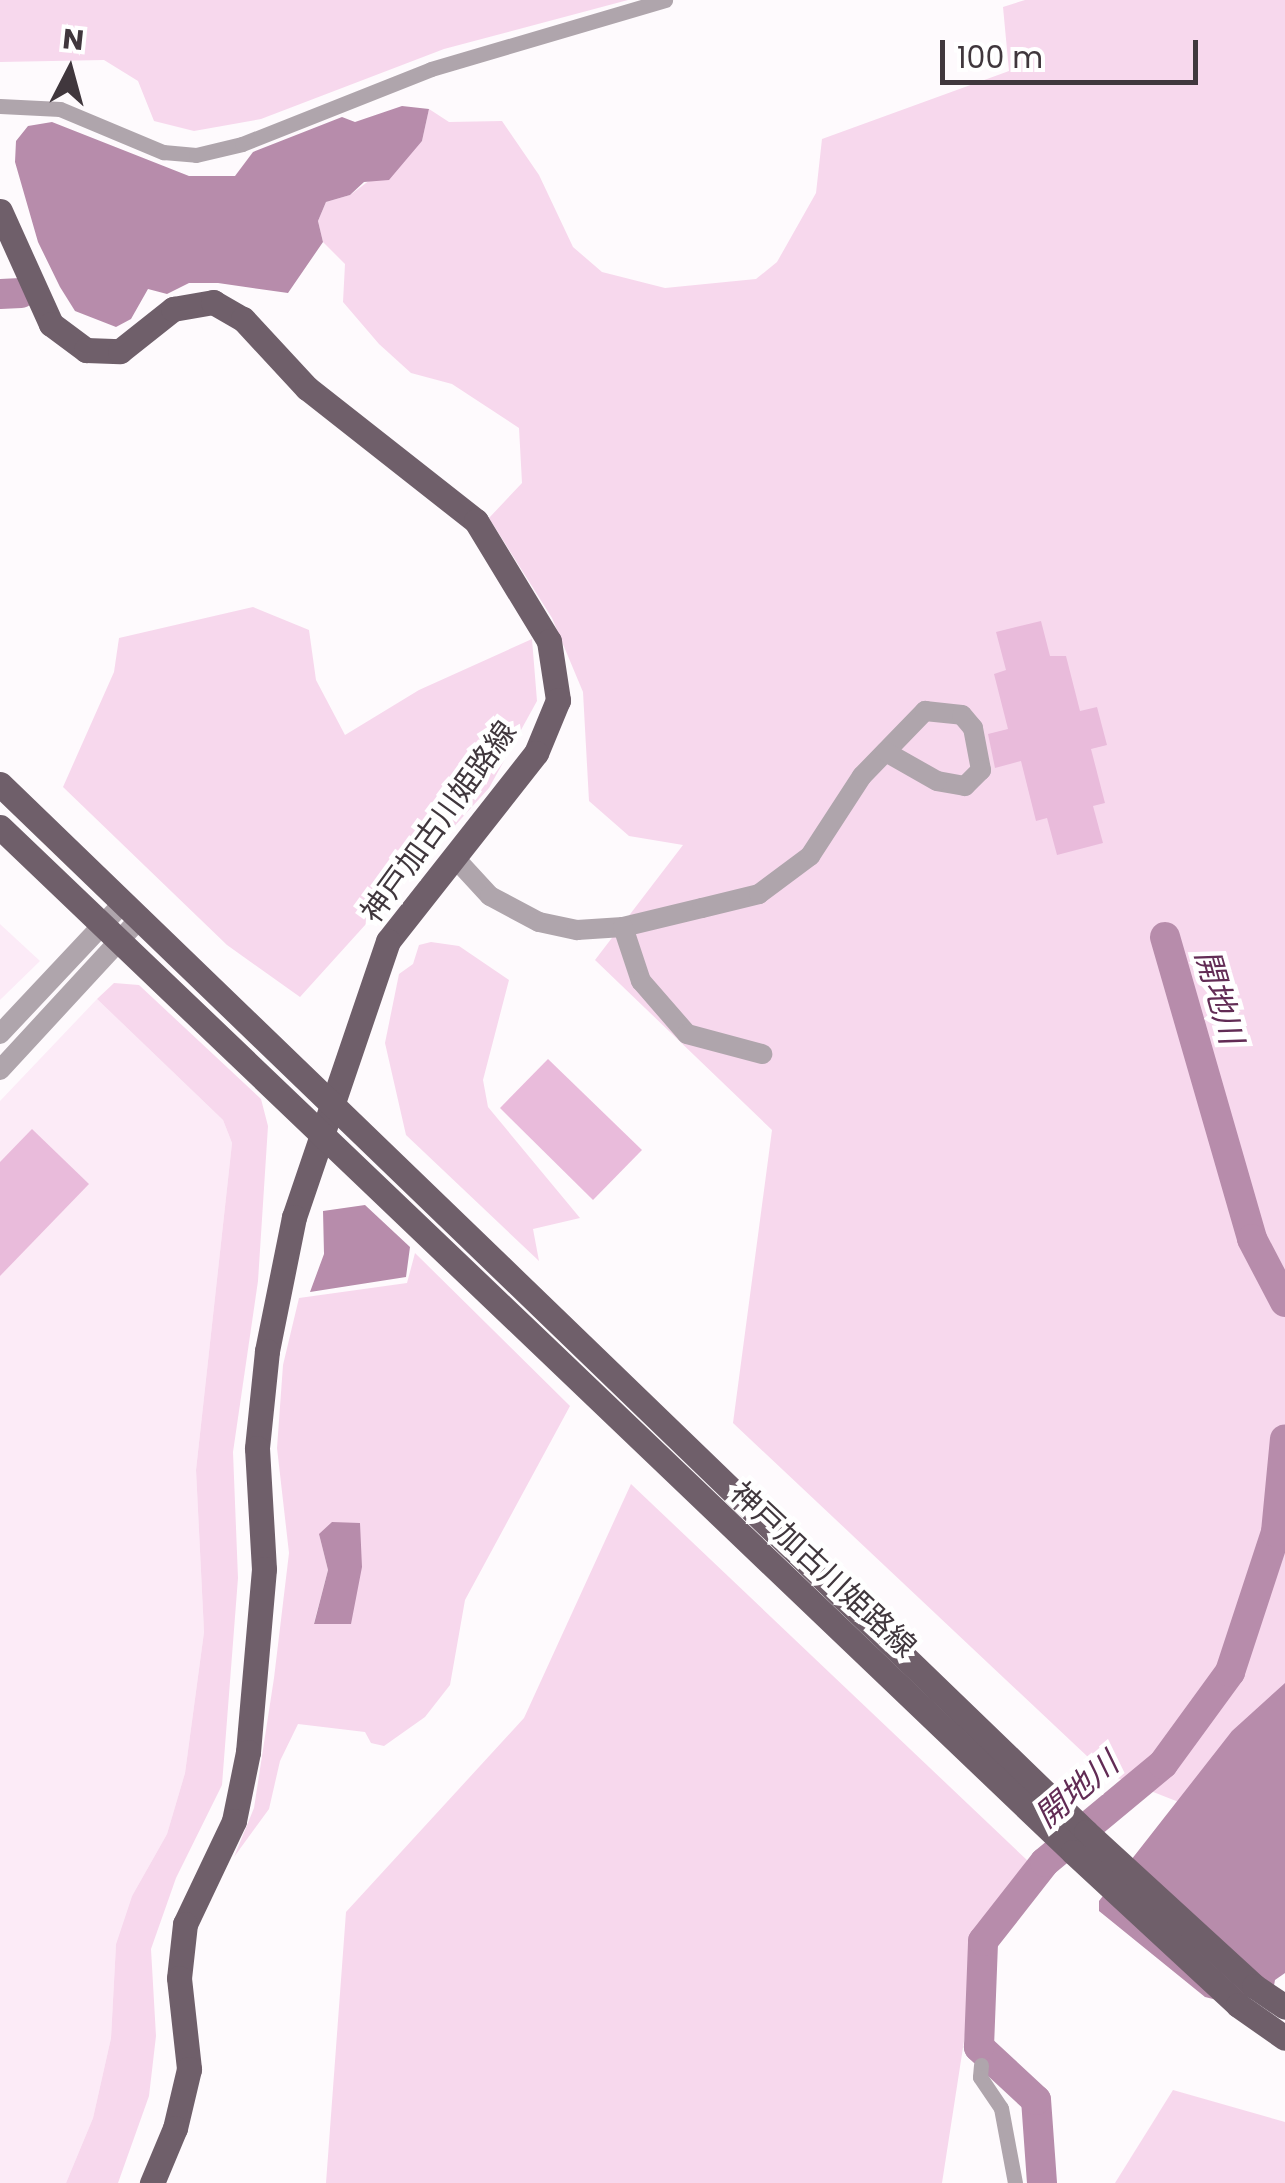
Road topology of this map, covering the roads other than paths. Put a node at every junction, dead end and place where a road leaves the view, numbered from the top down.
1 (665, 0) edge
2 (0, 106) edge
3 (18, 106) junction
4 (0, 116) edge
5 (0, 211) edge
6 (886, 752) junction
7 (0, 784) edge
8 (0, 827) edge
9 (454, 857) junction
10 (132, 909) junction
11 (623, 927) junction
12 (111, 933) junction
13 (0, 1034) edge
14 (762, 1054) dead end
15 (0, 1070) edge
16 (334, 1110) junction
17 (324, 1142) junction
18 (1028, 1793) junction
19 (1281, 2025) edge
20 (981, 2065) dead end
21 (152, 2183) edge
22 (1014, 2183) edge

1 - 3 street
2 - 3 street
3 - 4 street
5 - 9 main road, 神戸加古川姫路線
6 - 6 street
6 - 11 street
7 - 10 main road, 神戸加古川姫路線
8 - 12 main road, 神戸加古川姫路線
9 - 11 street
9 - 16 main road, 神戸加古川姫路線
10 - 12 street
10 - 16 main road, 神戸加古川姫路線
11 - 14 street
12 - 13 street
12 - 15 street
12 - 17 main road, 神戸加古川姫路線
16 - 17 main road, 神戸加古川姫路線
16 - 18 main road, 神戸加古川姫路線
17 - 18 main road, 神戸加古川姫路線
17 - 21 main road, 神戸加古川姫路線
18 - 19 main road, 神戸加古川姫路線
20 - 22 street

